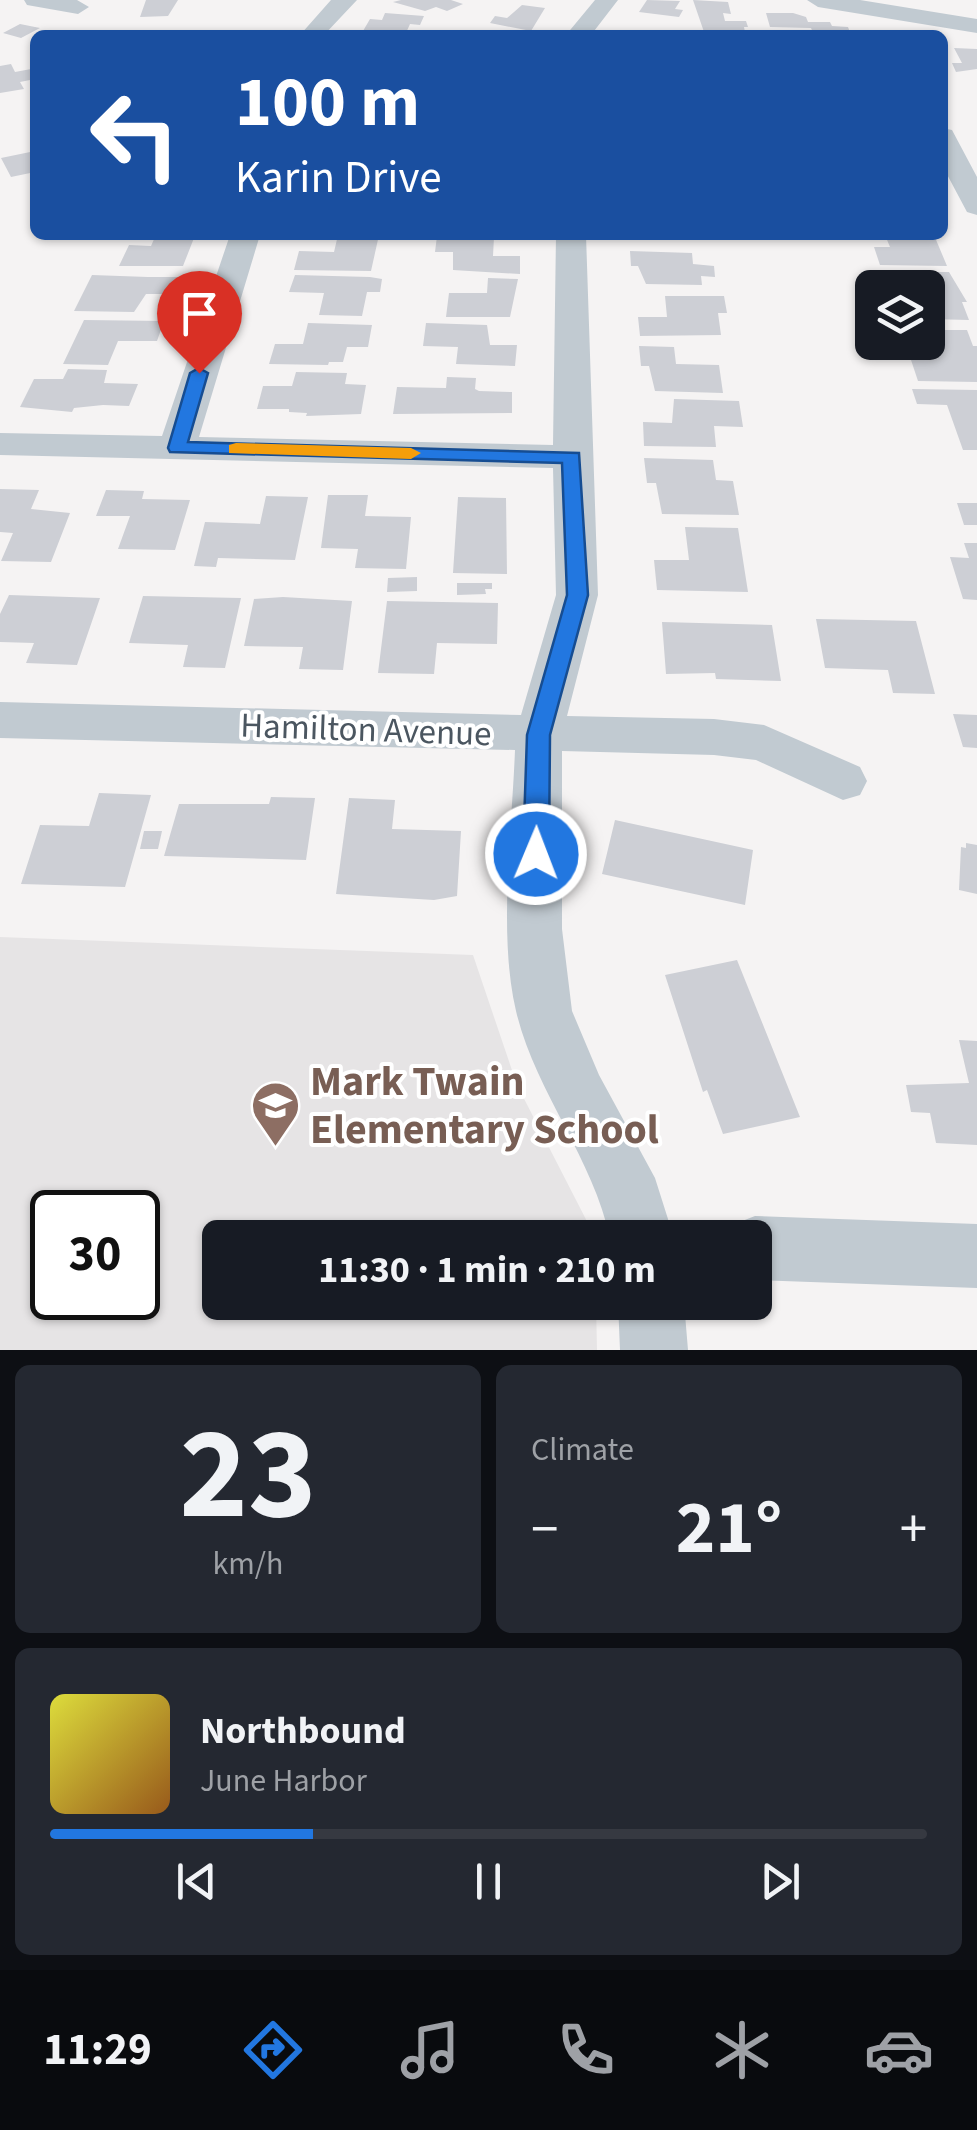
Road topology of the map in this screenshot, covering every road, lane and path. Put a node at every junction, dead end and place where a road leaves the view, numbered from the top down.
1 (35, 0) edge
2 (346, 0) edge
3 (607, 0) edge
4 (818, 0) edge
5 (78, 7) dead end
6 (906, 16) edge
7 (977, 26) edge
8 (316, 30) edge
9 (582, 30) edge
10 (948, 148) edge
11 (977, 206) edge
12 (243, 240) edge
13 (572, 240) edge
14 (0, 444) edge
15 (177, 448) junction
16 (572, 457) junction
17 (0, 720) edge
18 (538, 735) junction
19 (843, 781) dead end
20 (638, 1220) edge
21 (772, 1249) edge
22 (977, 1256) edge
23 (652, 1320) edge
24 (654, 1350) edge

1 - 5 street
2 - 8 street
3 - 9 street
4 - 6 street
6 - 7 street
10 - 11 street
12 - 15 street
13 - 16 street
14 - 15 street
15 - 16 street
16 - 18 street
17 - 18 street, Hamilton Avenue
18 - 19 street, Hamilton Avenue
18 - 20 street
21 - 22 street
23 - 24 street

